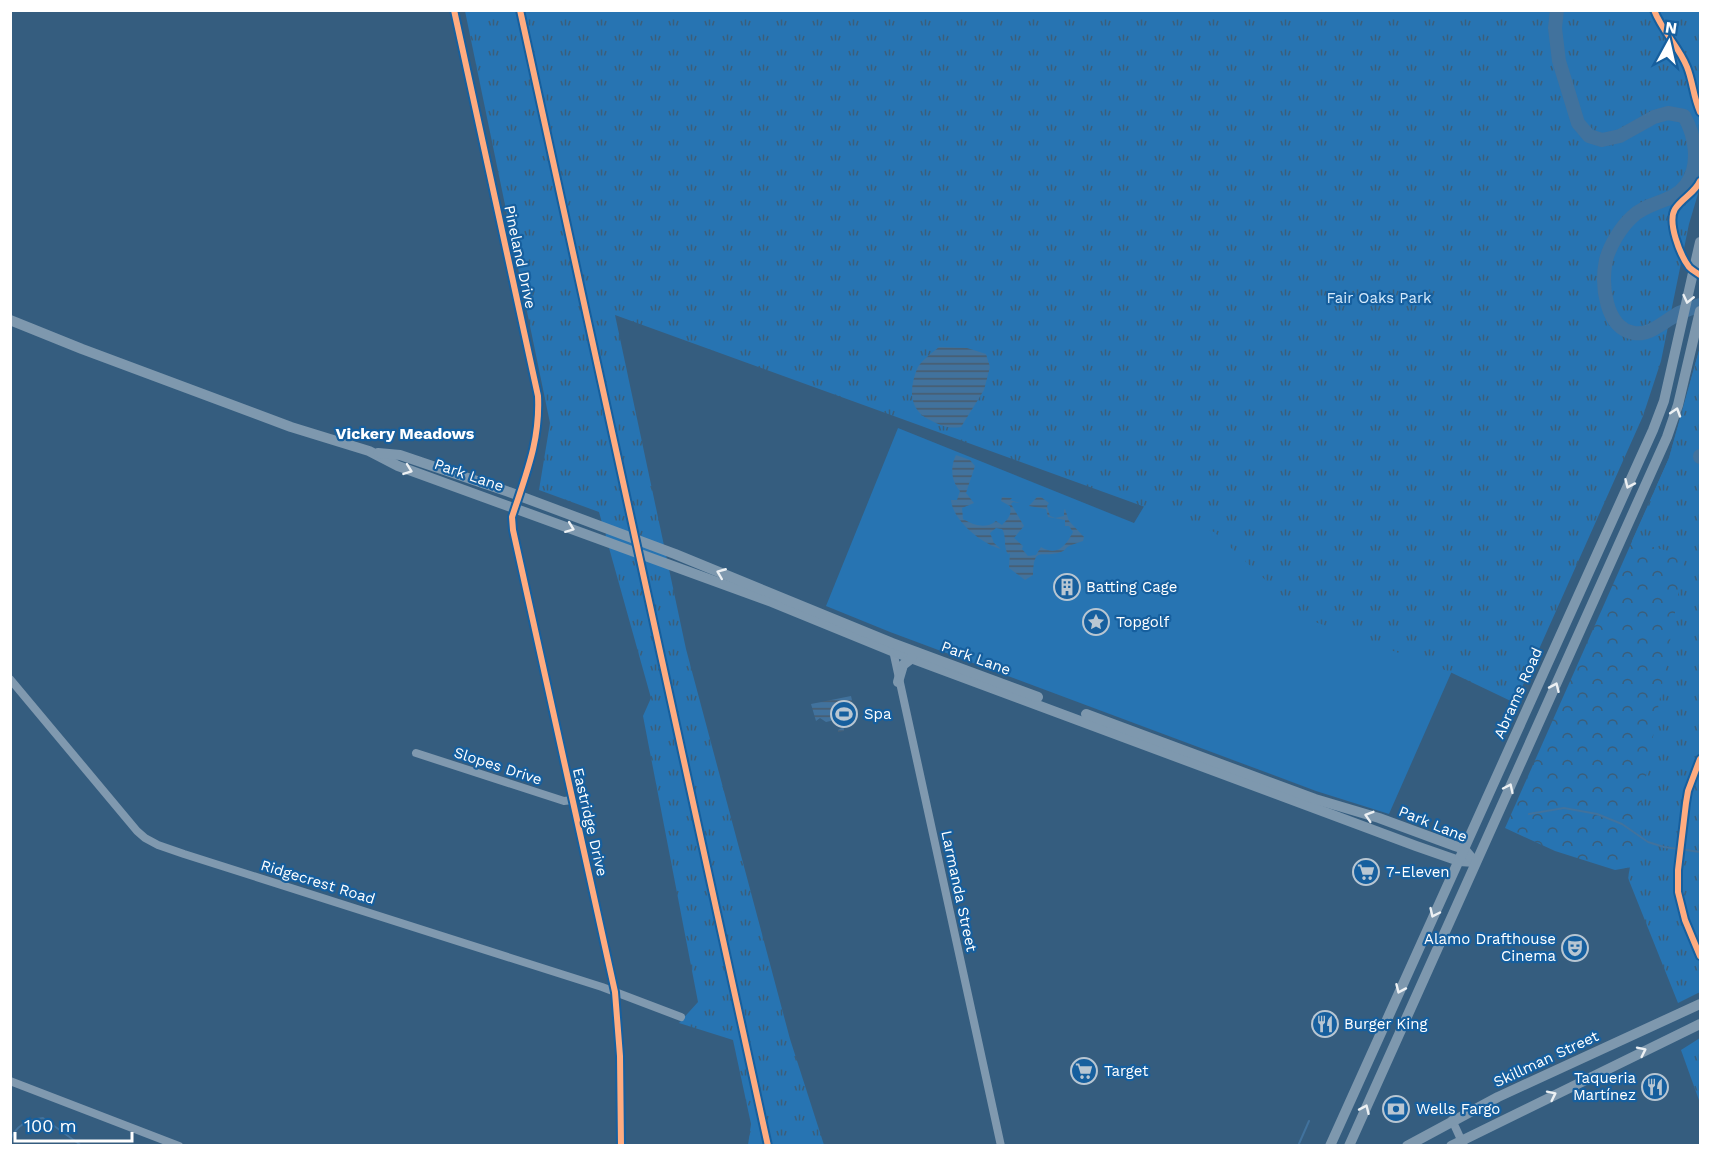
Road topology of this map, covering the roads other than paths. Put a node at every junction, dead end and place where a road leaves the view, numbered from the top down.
1 (454, 10) edge
2 (1701, 242) edge
3 (1701, 311) edge
4 (10, 320) edge
5 (369, 452) junction
6 (519, 496) junction
7 (515, 508) junction
8 (675, 554) junction
9 (670, 566) junction
10 (755, 591) junction
11 (892, 647) junction
12 (912, 658) junction
13 (10, 679) edge
14 (898, 682) junction
15 (416, 753) dead end
16 (572, 800) junction
17 (1464, 849) junction
18 (1459, 861) junction
19 (1475, 862) junction
20 (615, 992) junction
21 (1701, 1004) edge
22 (1390, 1012) junction
23 (681, 1017) dead end
24 (1406, 1018) junction
25 (1701, 1024) edge
26 (1563, 1067) junction
27 (10, 1081) edge
28 (1571, 1086) junction
29 (1452, 1120) junction
30 (1463, 1143) edge
31 (179, 1146) edge
32 (621, 1146) edge
33 (1001, 1146) edge
34 (1330, 1146) edge
35 (1349, 1146) edge
36 (1407, 1146) edge
37 (1451, 1146) edge

1 - 6 street, Pineland Drive
2 -> 17 main road, Abrams Road
19 -> 3 main road, Abrams Road
4 - 5 main road, Park Lane
5 - 6 main road, Park Lane
5 -> 7 main road, Park Lane
6 - 7 street, Pineland Drive
6 - 8 main road, Park Lane
7 -> 9 main road, Park Lane
7 - 16 street, Eastridge Drive
8 - 9 main road
10 -> 8 main road, Park Lane
9 - 10 main road, Park Lane
10 - 11 main road, Park Lane
11 - 12 main road, Park Lane
11 - 14 street, Larmanda Street
17 -> 11 main road, Park Lane
12 - 14 main road
12 - 18 main road, Park Lane
13 - 20 street, Ridgecrest Road
14 - 33 street, Larmanda Street
15 - 16 street, Slopes Drive
16 - 20 street, Eastridge Drive
17 - 18 main road, Abrams Road
17 - 19 main road, Park Lane
18 - 19 main road, Park Lane
18 -> 22 main road, Abrams Road
19 - 24 main road, Abrams Road
20 - 23 street, Ridgecrest Road
20 - 32 street, Eastridge Drive
21 - 26 main road, Skillman Street
22 - 24 main road
22 - 34 main road, Abrams Road
35 -> 24 main road, Abrams Road
28 -> 25 main road
26 - 28 main road
26 - 29 main road, Skillman Street
27 - 31 street
30 -> 28 main road
29 - 30 street
29 - 36 main road, Skillman Street
30 - 37 main road

